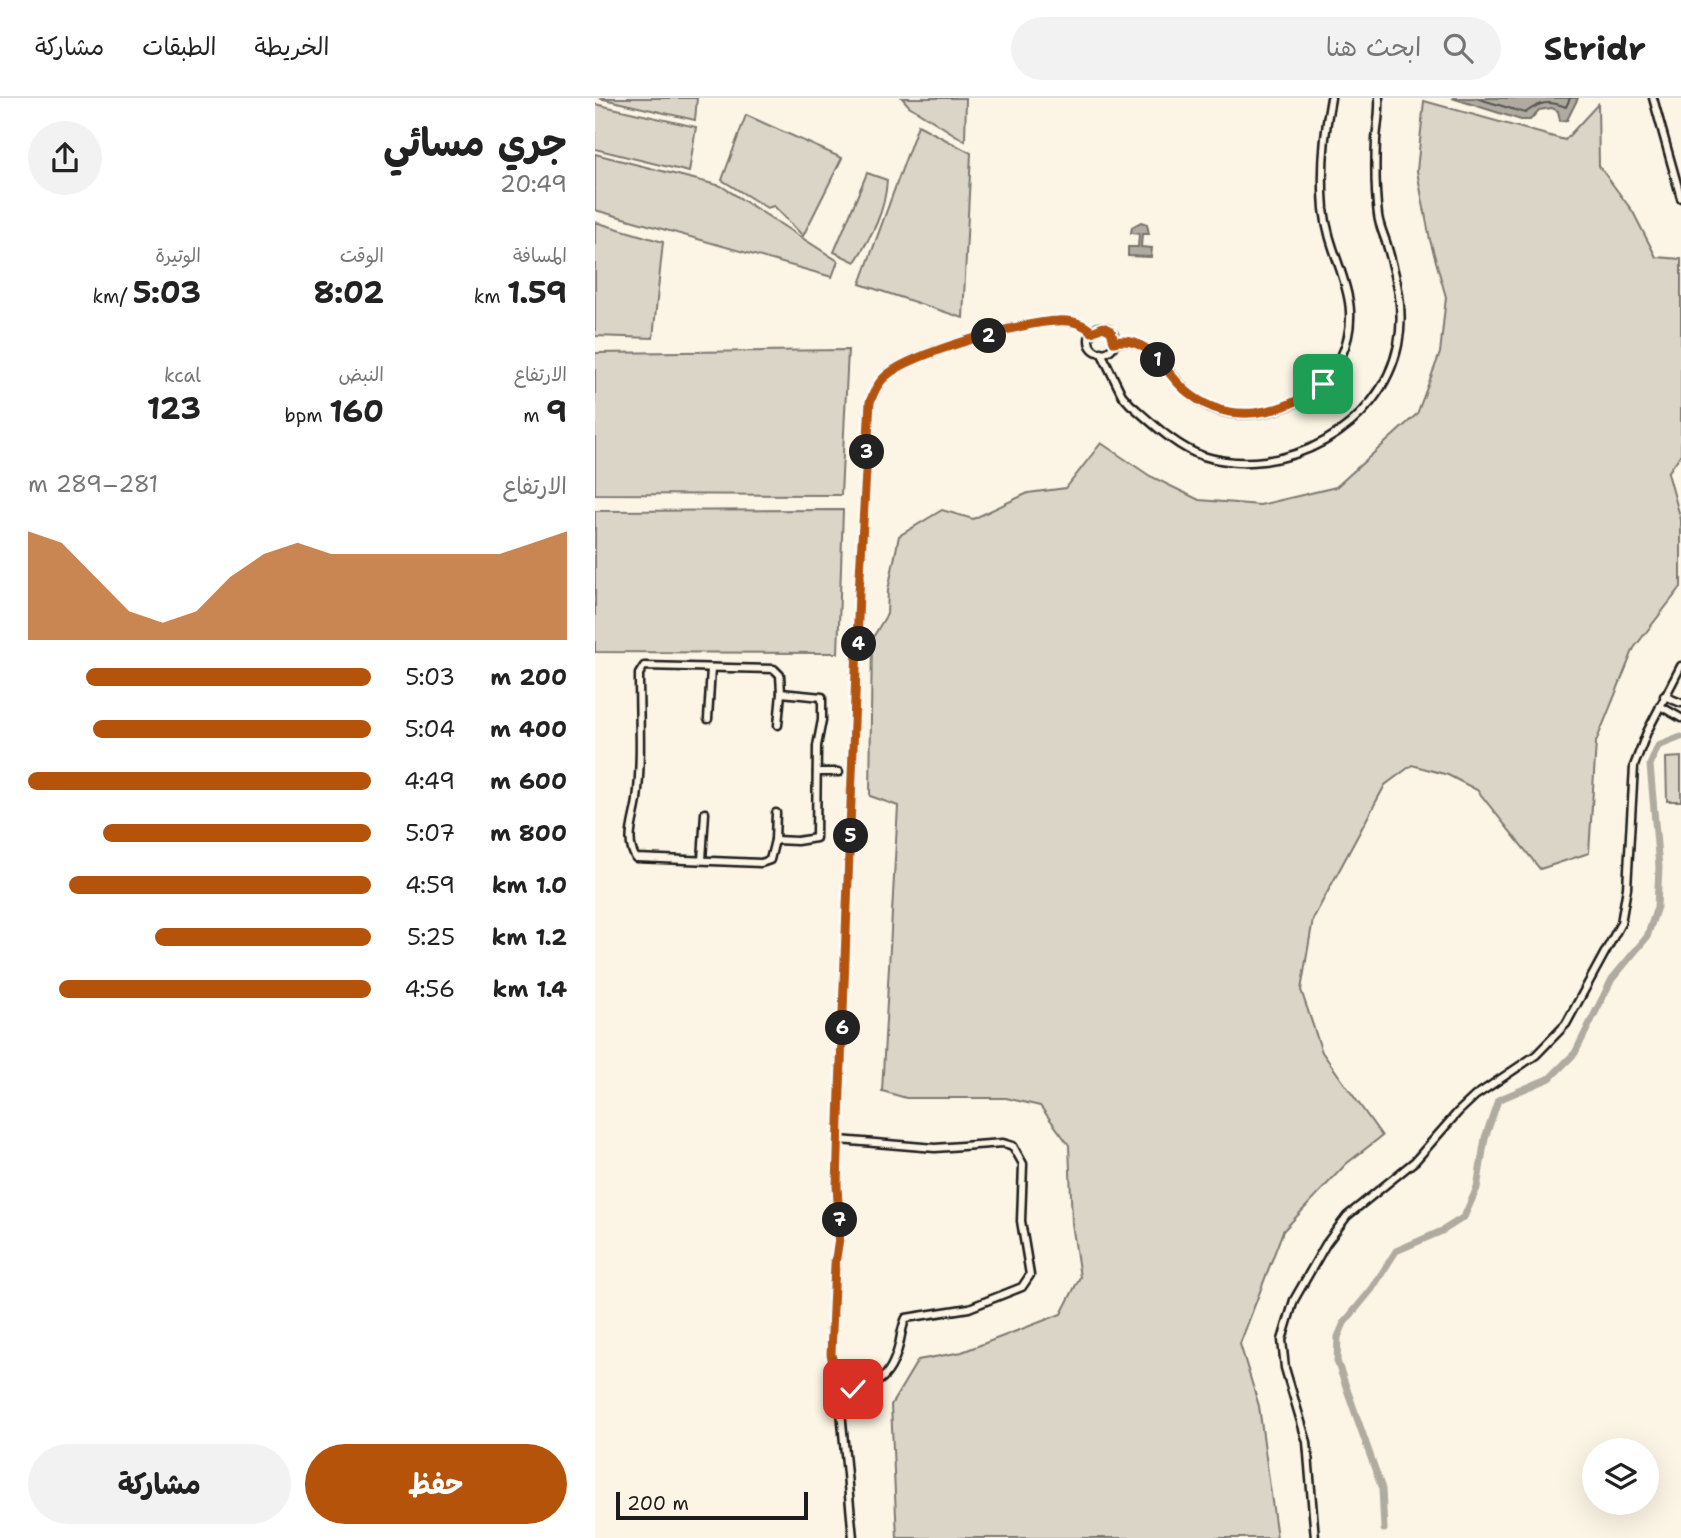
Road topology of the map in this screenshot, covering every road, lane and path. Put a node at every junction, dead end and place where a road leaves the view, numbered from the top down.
1 (1331, 98) edge
2 (1379, 98) edge
3 (1653, 98) edge
4 (1681, 198) edge
5 (1092, 332) junction
6 (1114, 342) junction
7 (1101, 352) junction
8 (1681, 666) edge
9 (711, 668) junction
10 (781, 693) junction
11 (1664, 696) junction
12 (1681, 703) edge
13 (1660, 706) junction
14 (1681, 718) edge
15 (708, 719) dead end
16 (778, 725) dead end
17 (817, 772) junction
18 (839, 772) dead end
19 (705, 813) dead end
20 (776, 813) dead end
21 (775, 840) junction
22 (702, 860) junction
23 (839, 1140) junction
24 (839, 1390) junction
25 (853, 1538) edge
26 (1315, 1538) edge

1 - 6 street
2 - 7 street
3 - 4 street
5 - 6 street
5 - 7 street
5 - 23 street
6 - 7 street
8 - 11 street
9 - 10 street
9 - 15 street
9 - 22 street
10 - 16 street
10 - 17 street
11 - 12 street
11 - 13 street
13 - 14 street
13 - 26 street
17 - 18 street
17 - 21 street
19 - 22 street
20 - 21 street
21 - 22 street
23 - 24 street
23 - 24 street
24 - 25 street

